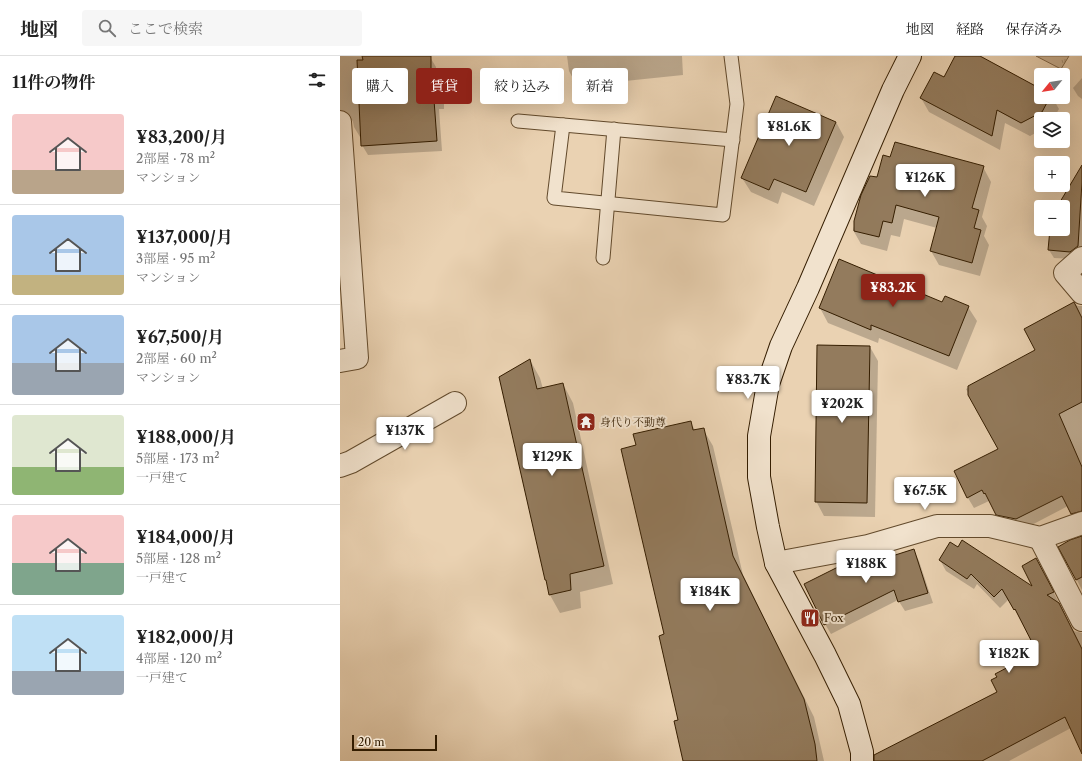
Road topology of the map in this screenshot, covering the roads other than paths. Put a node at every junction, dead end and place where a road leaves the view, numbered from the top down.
1 (730, 56) edge
2 (910, 56) edge
3 (518, 121) dead end
4 (340, 122) edge
5 (563, 125) junction
6 (614, 129) junction
7 (733, 140) junction
8 (608, 203) junction
9 (603, 258) dead end
10 (1082, 258) edge
11 (1082, 294) edge
12 (340, 360) edge
13 (455, 403) dead end
14 (340, 466) edge
15 (1082, 523) edge
16 (1040, 538) junction
17 (776, 563) junction
18 (1082, 620) edge
19 (862, 761) edge

1 - 7 lane
2 - 17 street
3 - 5 lane
4 - 12 street
5 - 6 lane
5 - 8 lane
6 - 7 lane
6 - 8 lane
7 - 8 lane
8 - 9 lane
10 - 11 street
13 - 14 street
15 - 16 street
16 - 17 street
16 - 18 street
17 - 19 street

